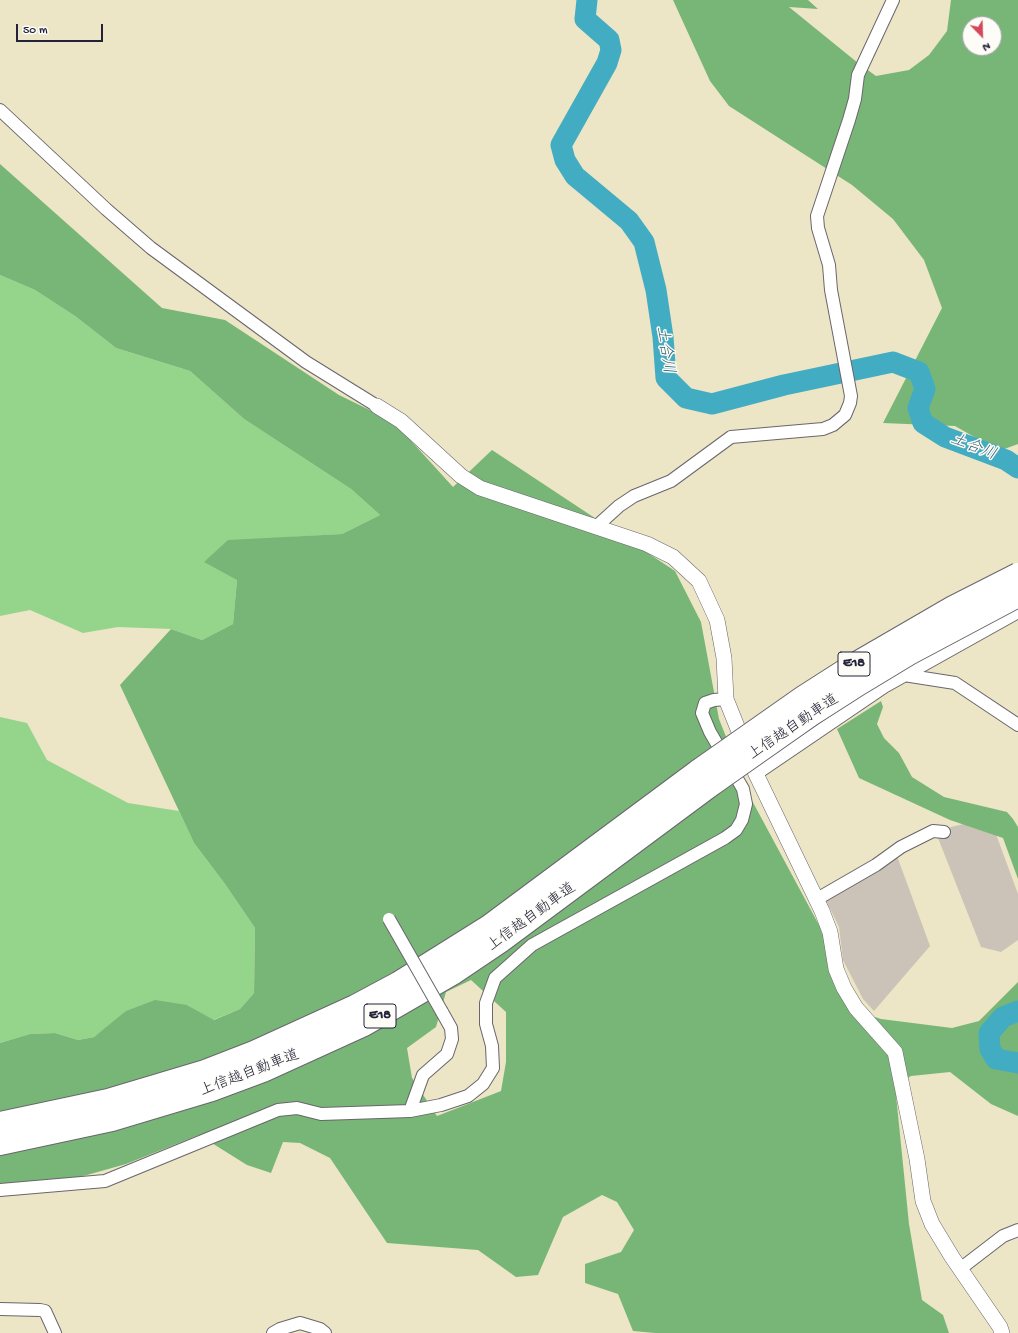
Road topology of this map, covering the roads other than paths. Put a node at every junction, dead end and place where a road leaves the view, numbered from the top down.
1 (893, 0) edge
2 (0, 110) edge
3 (377, 406) joint
4 (597, 526) junction
5 (1018, 574) edge
6 (1018, 596) edge
7 (1018, 612) edge
8 (904, 675) junction
9 (726, 699) junction
10 (1018, 725) edge
11 (756, 774) junction
12 (705, 778) junction
13 (944, 832) dead end
14 (817, 899) junction
15 (389, 919) dead end
16 (410, 1111) junction
17 (0, 1123) edge
18 (0, 1144) edge
19 (0, 1190) edge
20 (1018, 1230) edge
21 (960, 1269) junction
22 (0, 1309) edge
23 (55, 1333) edge
24 (273, 1333) edge
25 (325, 1333) edge
26 (1002, 1333) edge

1 - 4 street
2 - 3 street
3 - 4 street
4 - 9 street
5 - 12 highway, 上信越自動車道 / E18, bridge
6 - 12 highway, 上信越自動車道 / E18, bridge
7 - 8 street
8 - 10 street
8 - 11 street
9 - 11 street
9 - 16 street
11 - 14 street
12 - 17 highway, 上信越自動車道 / E18
12 - 18 highway, 上信越自動車道 / E18
13 - 14 street
14 - 21 street
15 - 16 street, bridge
16 - 19 street
20 - 21 street
21 - 26 street
22 - 23 street
24 - 25 street

